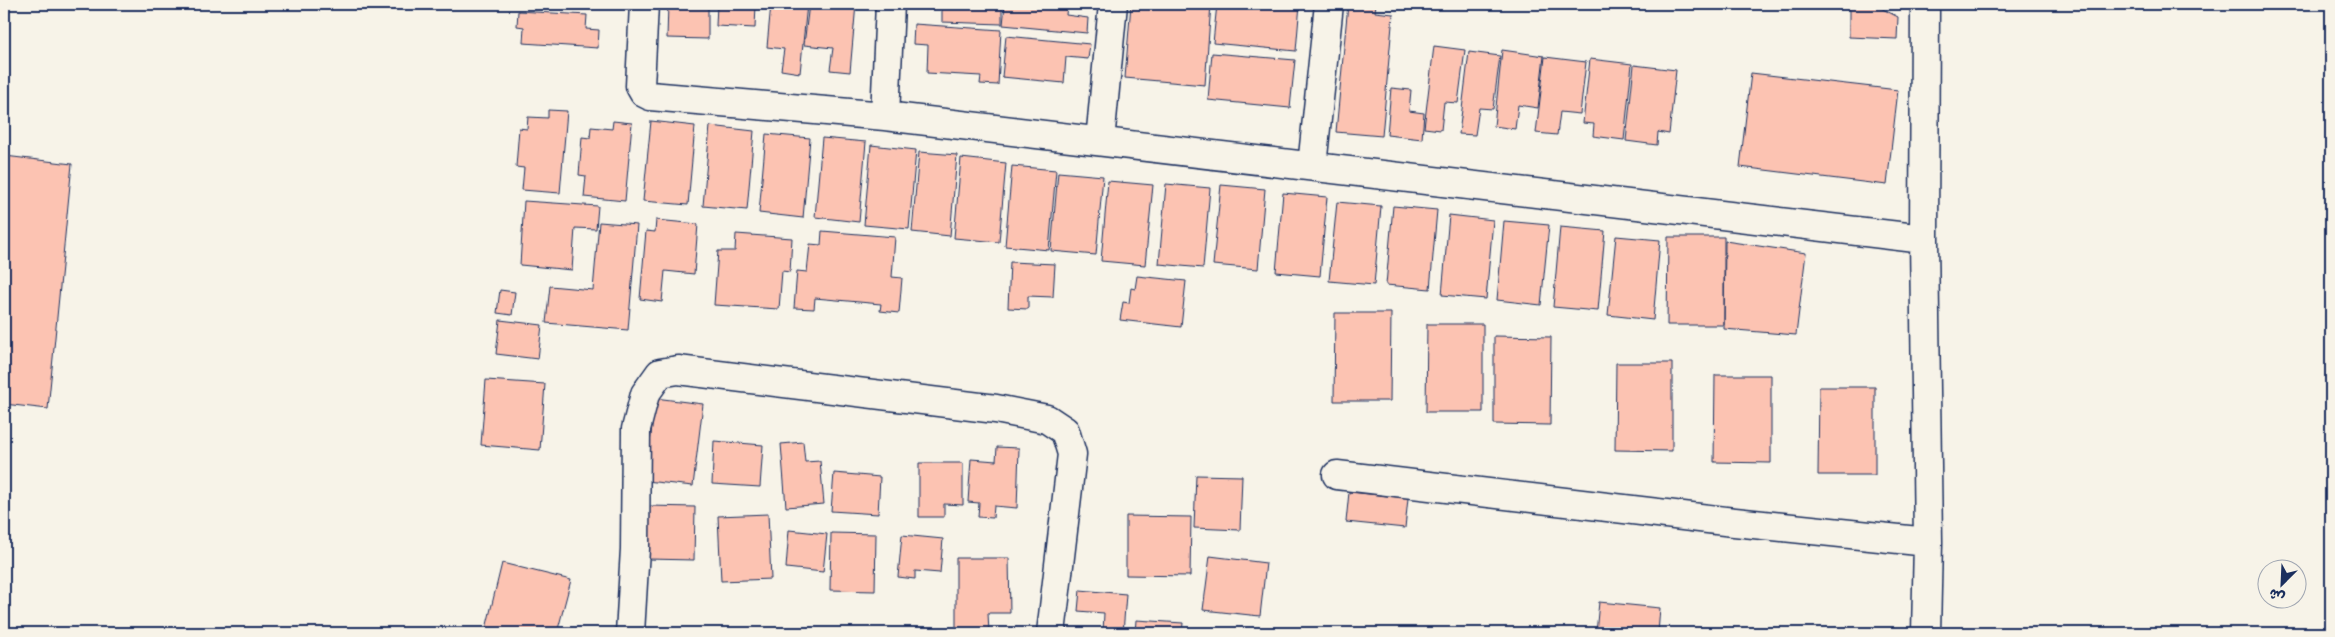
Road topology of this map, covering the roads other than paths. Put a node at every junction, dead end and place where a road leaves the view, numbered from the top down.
1 (644, 4) edge
2 (890, 4) edge
3 (1113, 4) edge
4 (1328, 4) edge
5 (1925, 4) edge
6 (885, 116) junction
7 (1100, 141) junction
8 (1312, 166) junction
9 (1924, 239) junction
10 (1337, 475) dead end
11 (1928, 542) junction
12 (634, 633) edge
13 (1051, 633) edge
14 (1926, 633) edge

1 - 6 street
2 - 6 street
3 - 7 street
4 - 8 street
5 - 9 street
6 - 7 street
7 - 8 street
8 - 9 street
9 - 11 street
10 - 11 street
11 - 14 street
12 - 13 street

